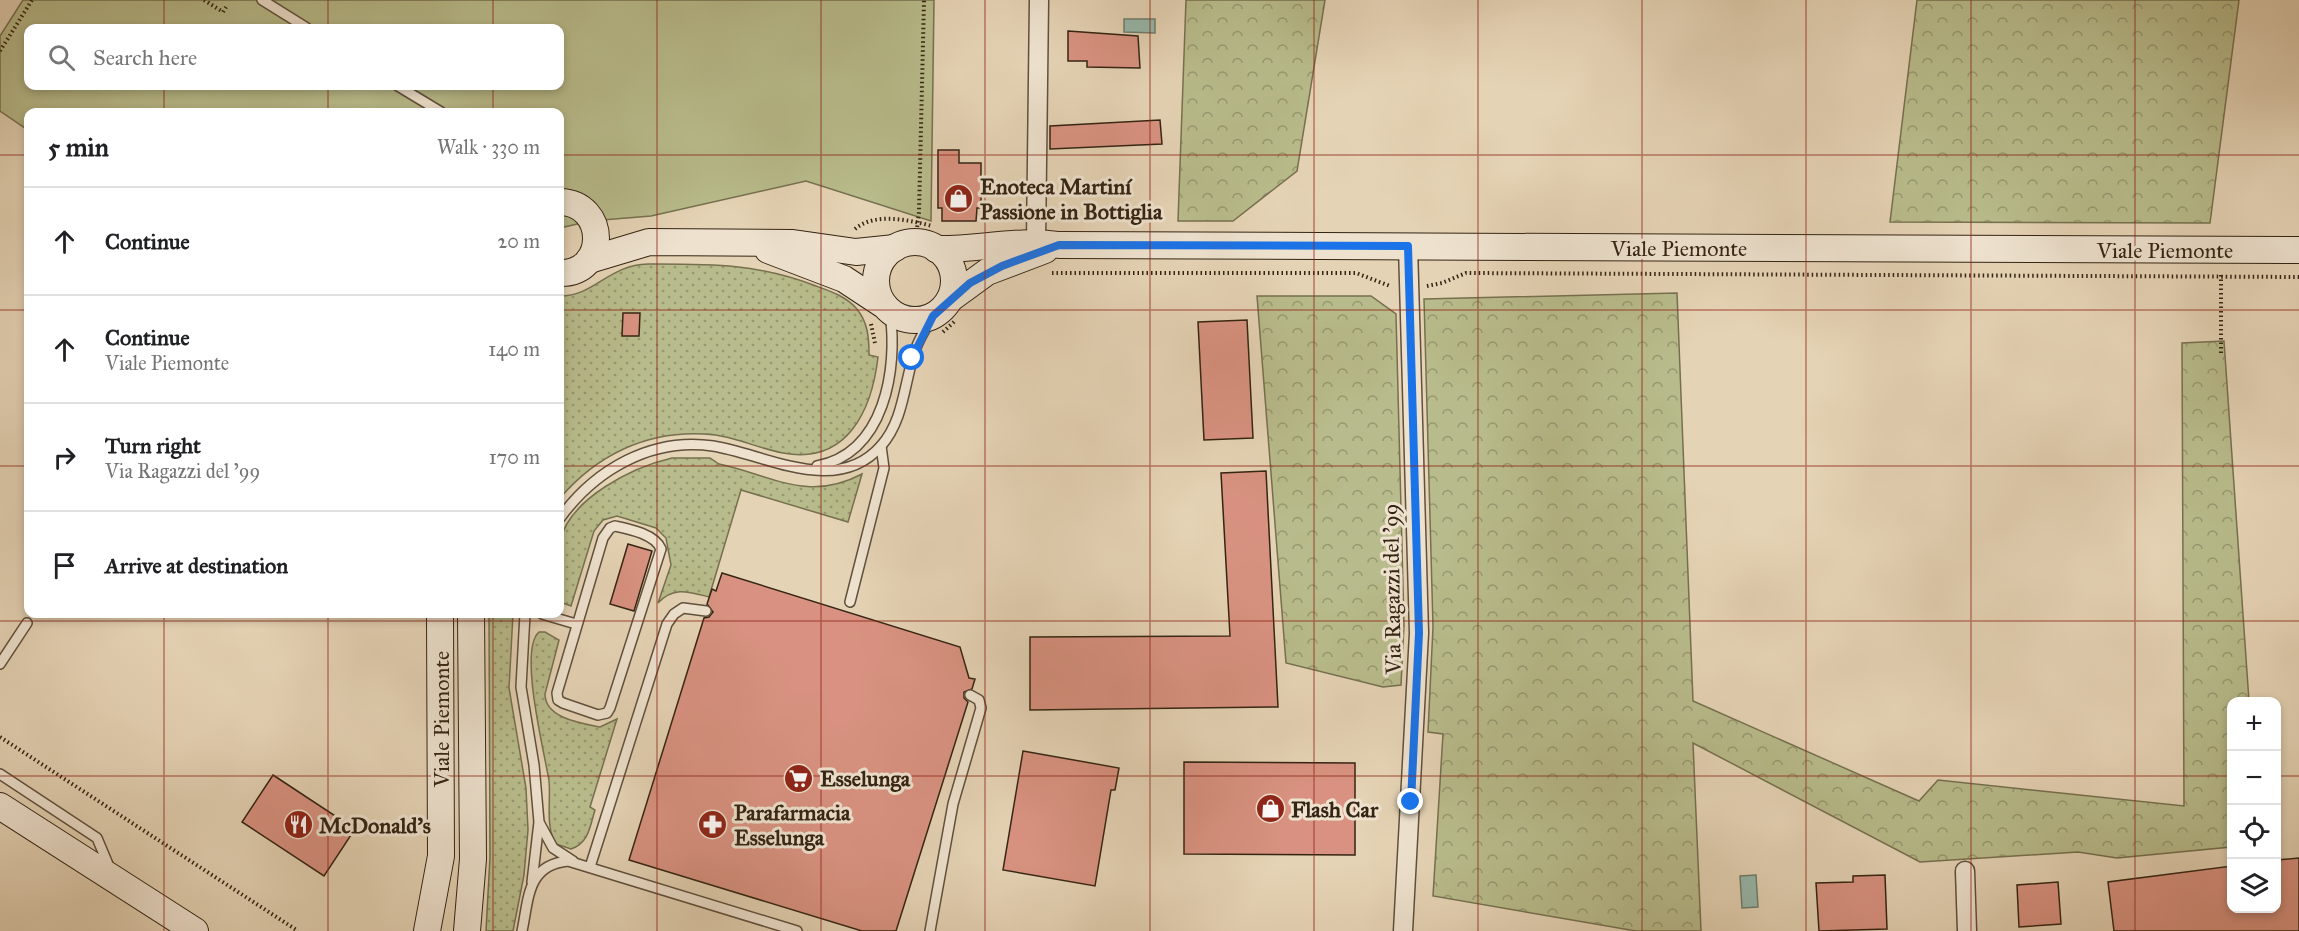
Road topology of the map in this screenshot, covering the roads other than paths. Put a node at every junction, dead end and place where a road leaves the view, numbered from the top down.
1 (262, 0) edge
2 (1039, 0) edge
3 (301, 24) edge
4 (405, 90) edge
5 (434, 108) edge
6 (570, 204) edge
7 (917, 234) junction
8 (649, 242) junction
9 (751, 244) junction
10 (1048, 244) junction
11 (1408, 246) junction
12 (2299, 250) edge
13 (589, 260) junction
14 (564, 272) edge
15 (880, 310) junction
16 (945, 317) junction
17 (881, 446) junction
18 (799, 468) junction
19 (564, 513) edge
20 (849, 602) dead end
21 (706, 611) dead end
22 (440, 618) edge
23 (471, 618) edge
24 (525, 618) edge
25 (556, 618) edge
26 (27, 623) dead end
27 (576, 624) junction
28 (0, 664) edge
29 (970, 695) dead end
30 (0, 774) edge
31 (0, 806) edge
32 (539, 822) junction
33 (575, 862) junction
34 (590, 867) junction
35 (1965, 871) dead end
36 (114, 880) junction
37 (531, 887) junction
38 (195, 931) edge
39 (427, 931) edge
40 (467, 931) edge
41 (522, 931) edge
42 (797, 931) edge
43 (930, 931) edge
44 (1403, 931) edge
45 (1967, 931) edge

1 - 3 lane
2 - 10 street
4 - 5 lane
6 - 8 street, Viale Piemonte
6 - 13 street
7 - 9 street, Viale Piemonte
7 - 10 street, Viale Piemonte
7 - 15 street
7 - 16 street
8 - 9 street, Viale Piemonte
8 - 13 street, Viale Piemonte
9 - 15 street, Viale Piemonte
10 - 11 street, Viale Piemonte
10 - 16 street, Viale Piemonte
11 - 12 street, Viale Piemonte
11 - 44 street, Via Ragazzi del '99
13 - 14 street, Viale Piemonte
15 - 16 street
15 - 18 lane
16 - 17 lane
17 - 18 lane
17 - 20 lane
18 - 19 lane
21 - 34 lane
22 - 39 street, Viale Piemonte
23 - 40 street, Viale Piemonte
24 - 32 lane
25 - 27 lane
26 - 28 lane
27 - 27 lane
29 - 43 lane
30 - 36 lane
31 - 36 street
32 - 33 lane
32 - 37 lane
33 - 34 lane
33 - 37 lane
34 - 42 lane
35 - 45 street
36 - 38 street
37 - 41 lane

